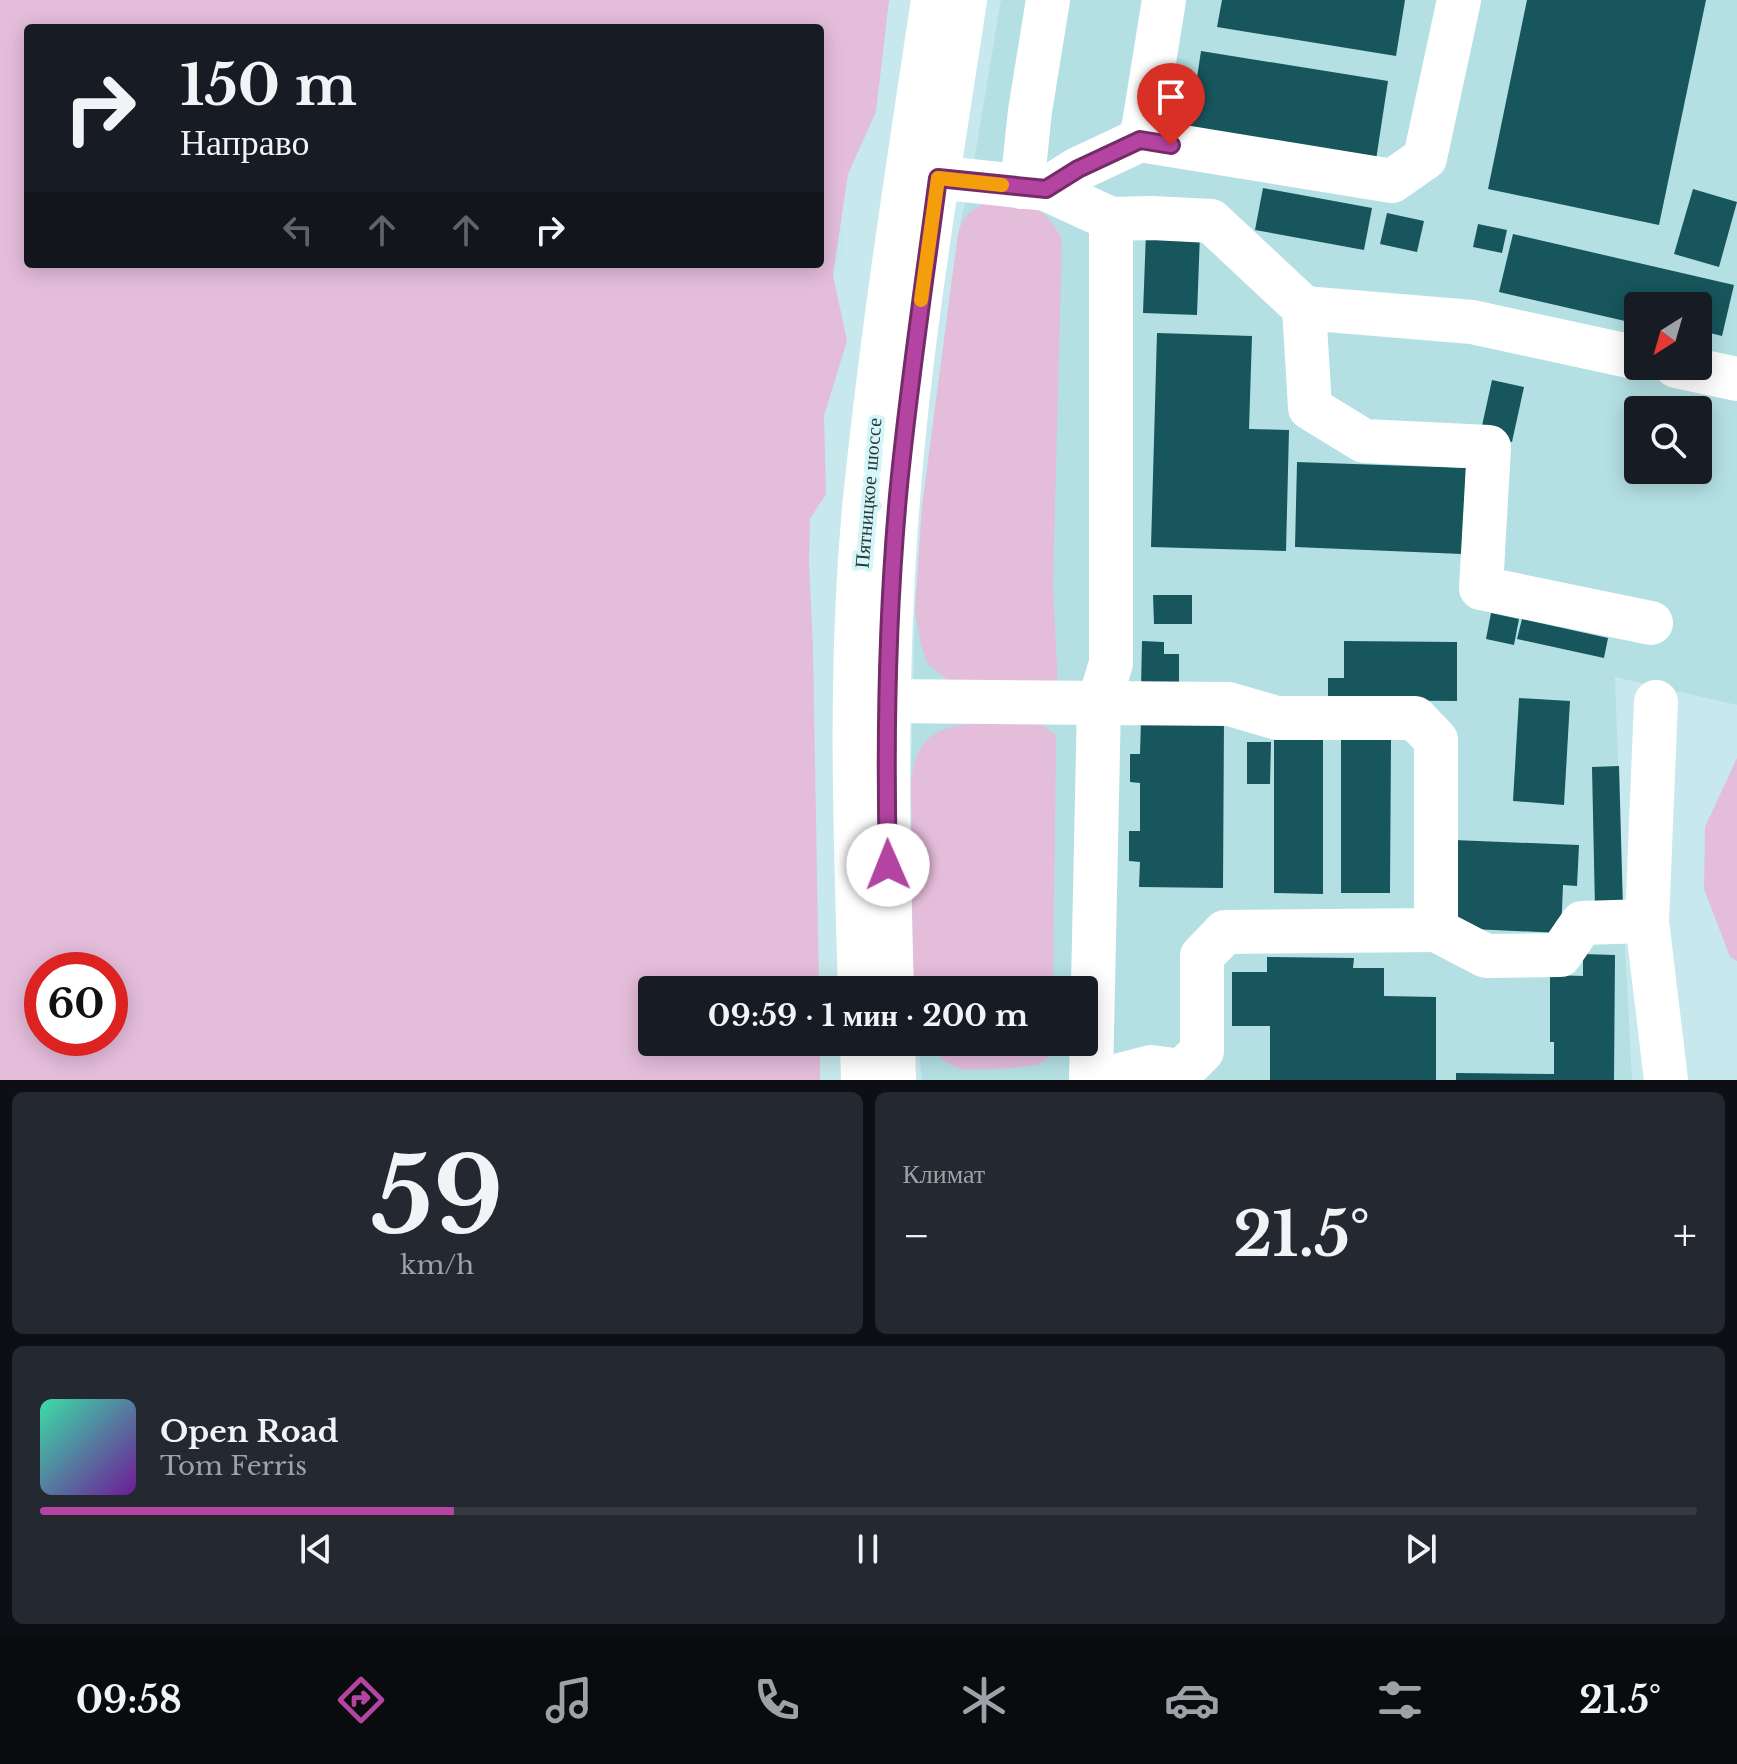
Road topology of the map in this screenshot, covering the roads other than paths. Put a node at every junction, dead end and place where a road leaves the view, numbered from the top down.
1 (933, 0) edge
2 (965, 0) edge
3 (1048, 0) edge
4 (1164, 0) edge
5 (1459, 0) edge
6 (1140, 140) junction
7 (923, 176) junction
8 (1034, 188) junction
9 (1111, 219) junction
10 (1304, 308) junction
11 (1624, 355) edge
12 (1712, 374) edge
13 (1737, 379) edge
14 (1651, 623) dead end
15 (888, 701) junction
16 (1656, 702) dead end
17 (1099, 703) junction
18 (1647, 921) junction
19 (1436, 930) junction
20 (860, 976) edge
21 (892, 976) edge
22 (862, 1056) edge
23 (893, 1056) edge
24 (863, 1080) edge
25 (894, 1080) edge
26 (1091, 1080) edge
27 (1100, 1080) edge
28 (1666, 1080) edge

1 - 7 main road, Пятницкое шоссе
2 - 7 main road, Пятницкое шоссе
3 - 8 main road
4 - 6 main road
5 - 6 main road
6 - 8 main road
7 - 8 main road
7 - 15 main road, Пятницкое шоссе
7 - 20 main road, Пятницкое шоссе
8 - 9 main road
9 - 10 main road
9 - 17 main road
10 - 11 main road
10 - 14 main road
12 - 13 main road
15 - 17 main road
15 - 21 main road, Пятницкое шоссе
16 - 18 main road
17 - 19 main road
17 - 26 main road
18 - 19 main road
18 - 28 main road
19 - 27 main road
22 - 24 main road
23 - 25 main road

